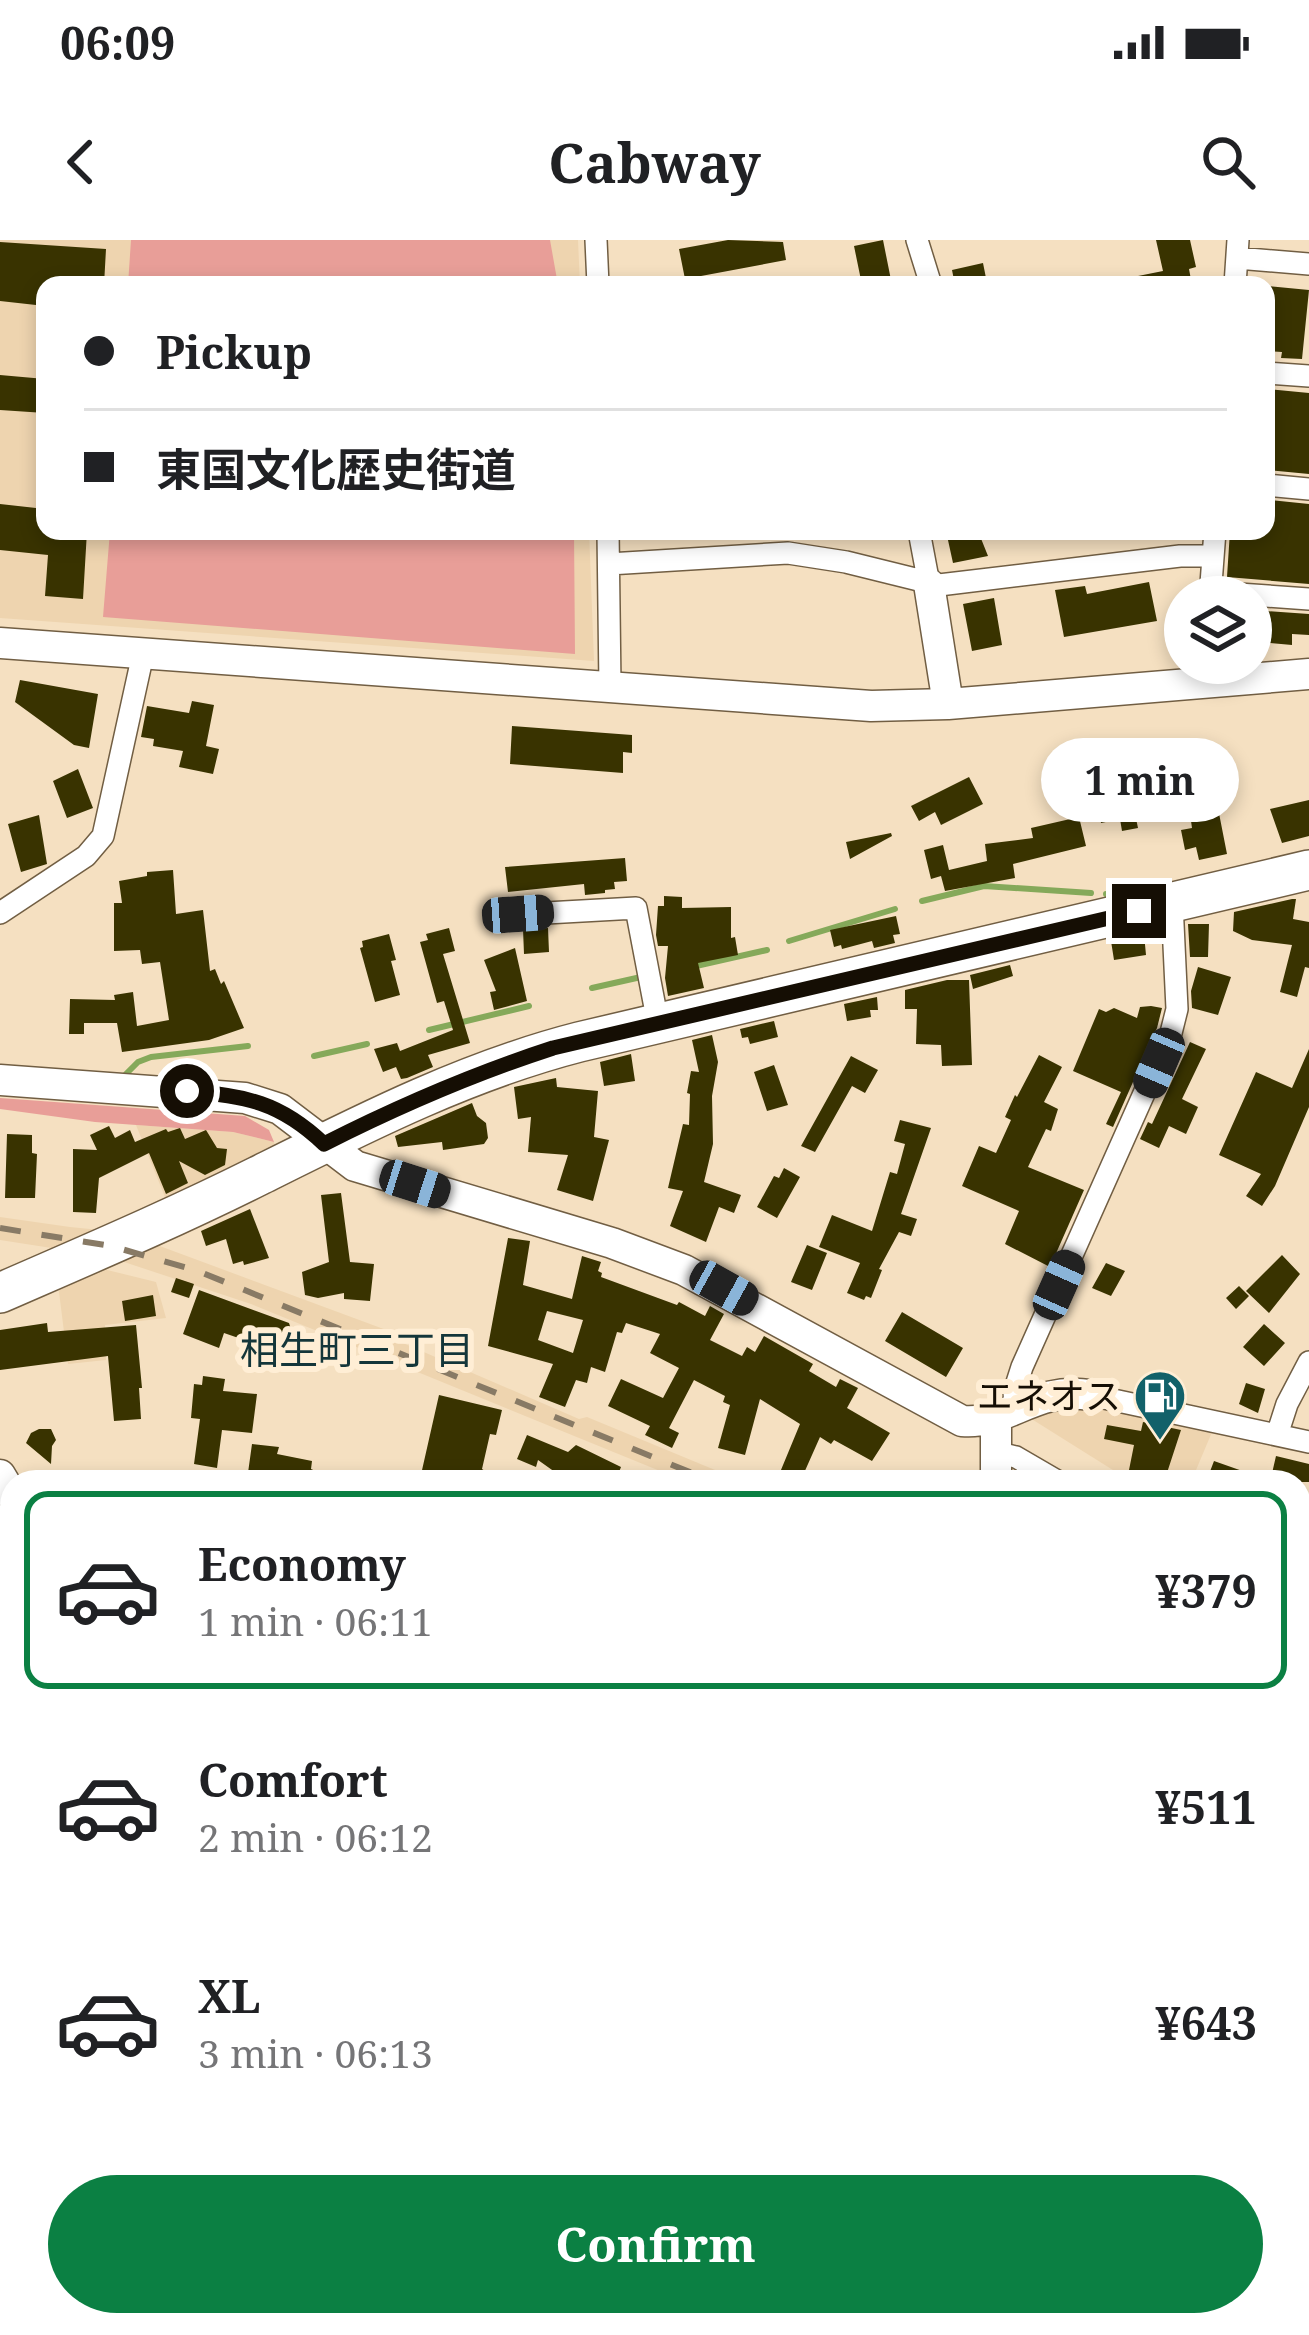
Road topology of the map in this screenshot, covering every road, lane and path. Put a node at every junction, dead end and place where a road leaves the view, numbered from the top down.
1 (596, 240) edge
2 (917, 240) edge
3 (1237, 249) edge
4 (1309, 264) edge
5 (598, 276) edge
6 (928, 276) edge
7 (1275, 374) edge
8 (1309, 376) edge
9 (1275, 486) edge
10 (1309, 488) edge
11 (608, 540) edge
12 (921, 540) edge
13 (1214, 540) edge
14 (1212, 556) junction
15 (609, 564) junction
16 (1211, 576) edge
17 (929, 584) junction
18 (1272, 597) edge
19 (1309, 599) edge
20 (0, 643) edge
21 (143, 654) junction
22 (1272, 673) edge
23 (1309, 674) edge
24 (1164, 677) edge
25 (610, 687) junction
26 (948, 704) junction
27 (1309, 870) edge
28 (1172, 903) junction
29 (0, 913) edge
30 (510, 915) dead end
31 (658, 1023) junction
32 (0, 1080) edge
33 (324, 1144) junction
34 (0, 1293) edge
35 (1309, 1362) edge
36 (1090, 1395) joint
37 (1005, 1412) junction
38 (1277, 1435) junction
39 (1309, 1442) edge
40 (998, 1467) edge
41 (1038, 1470) edge

1 - 5 street
2 - 6 street
3 - 4 street
7 - 8 street
9 - 10 street
11 - 15 street
12 - 17 street
13 - 14 street
14 - 16 street
14 - 17 street
15 - 17 street
15 - 25 street
17 - 26 street
18 - 19 street
20 - 21 street
21 - 25 street
21 - 29 street
22 - 23 street
24 - 26 street
25 - 26 street
27 - 28 highway
28 - 31 highway
28 - 37 street
30 - 31 street
31 - 33 highway
32 - 33 street
33 - 34 highway
33 - 37 street
35 - 38 street
36 - 37 street
36 - 38 street
37 - 40 street
38 - 39 street
40 - 41 street

